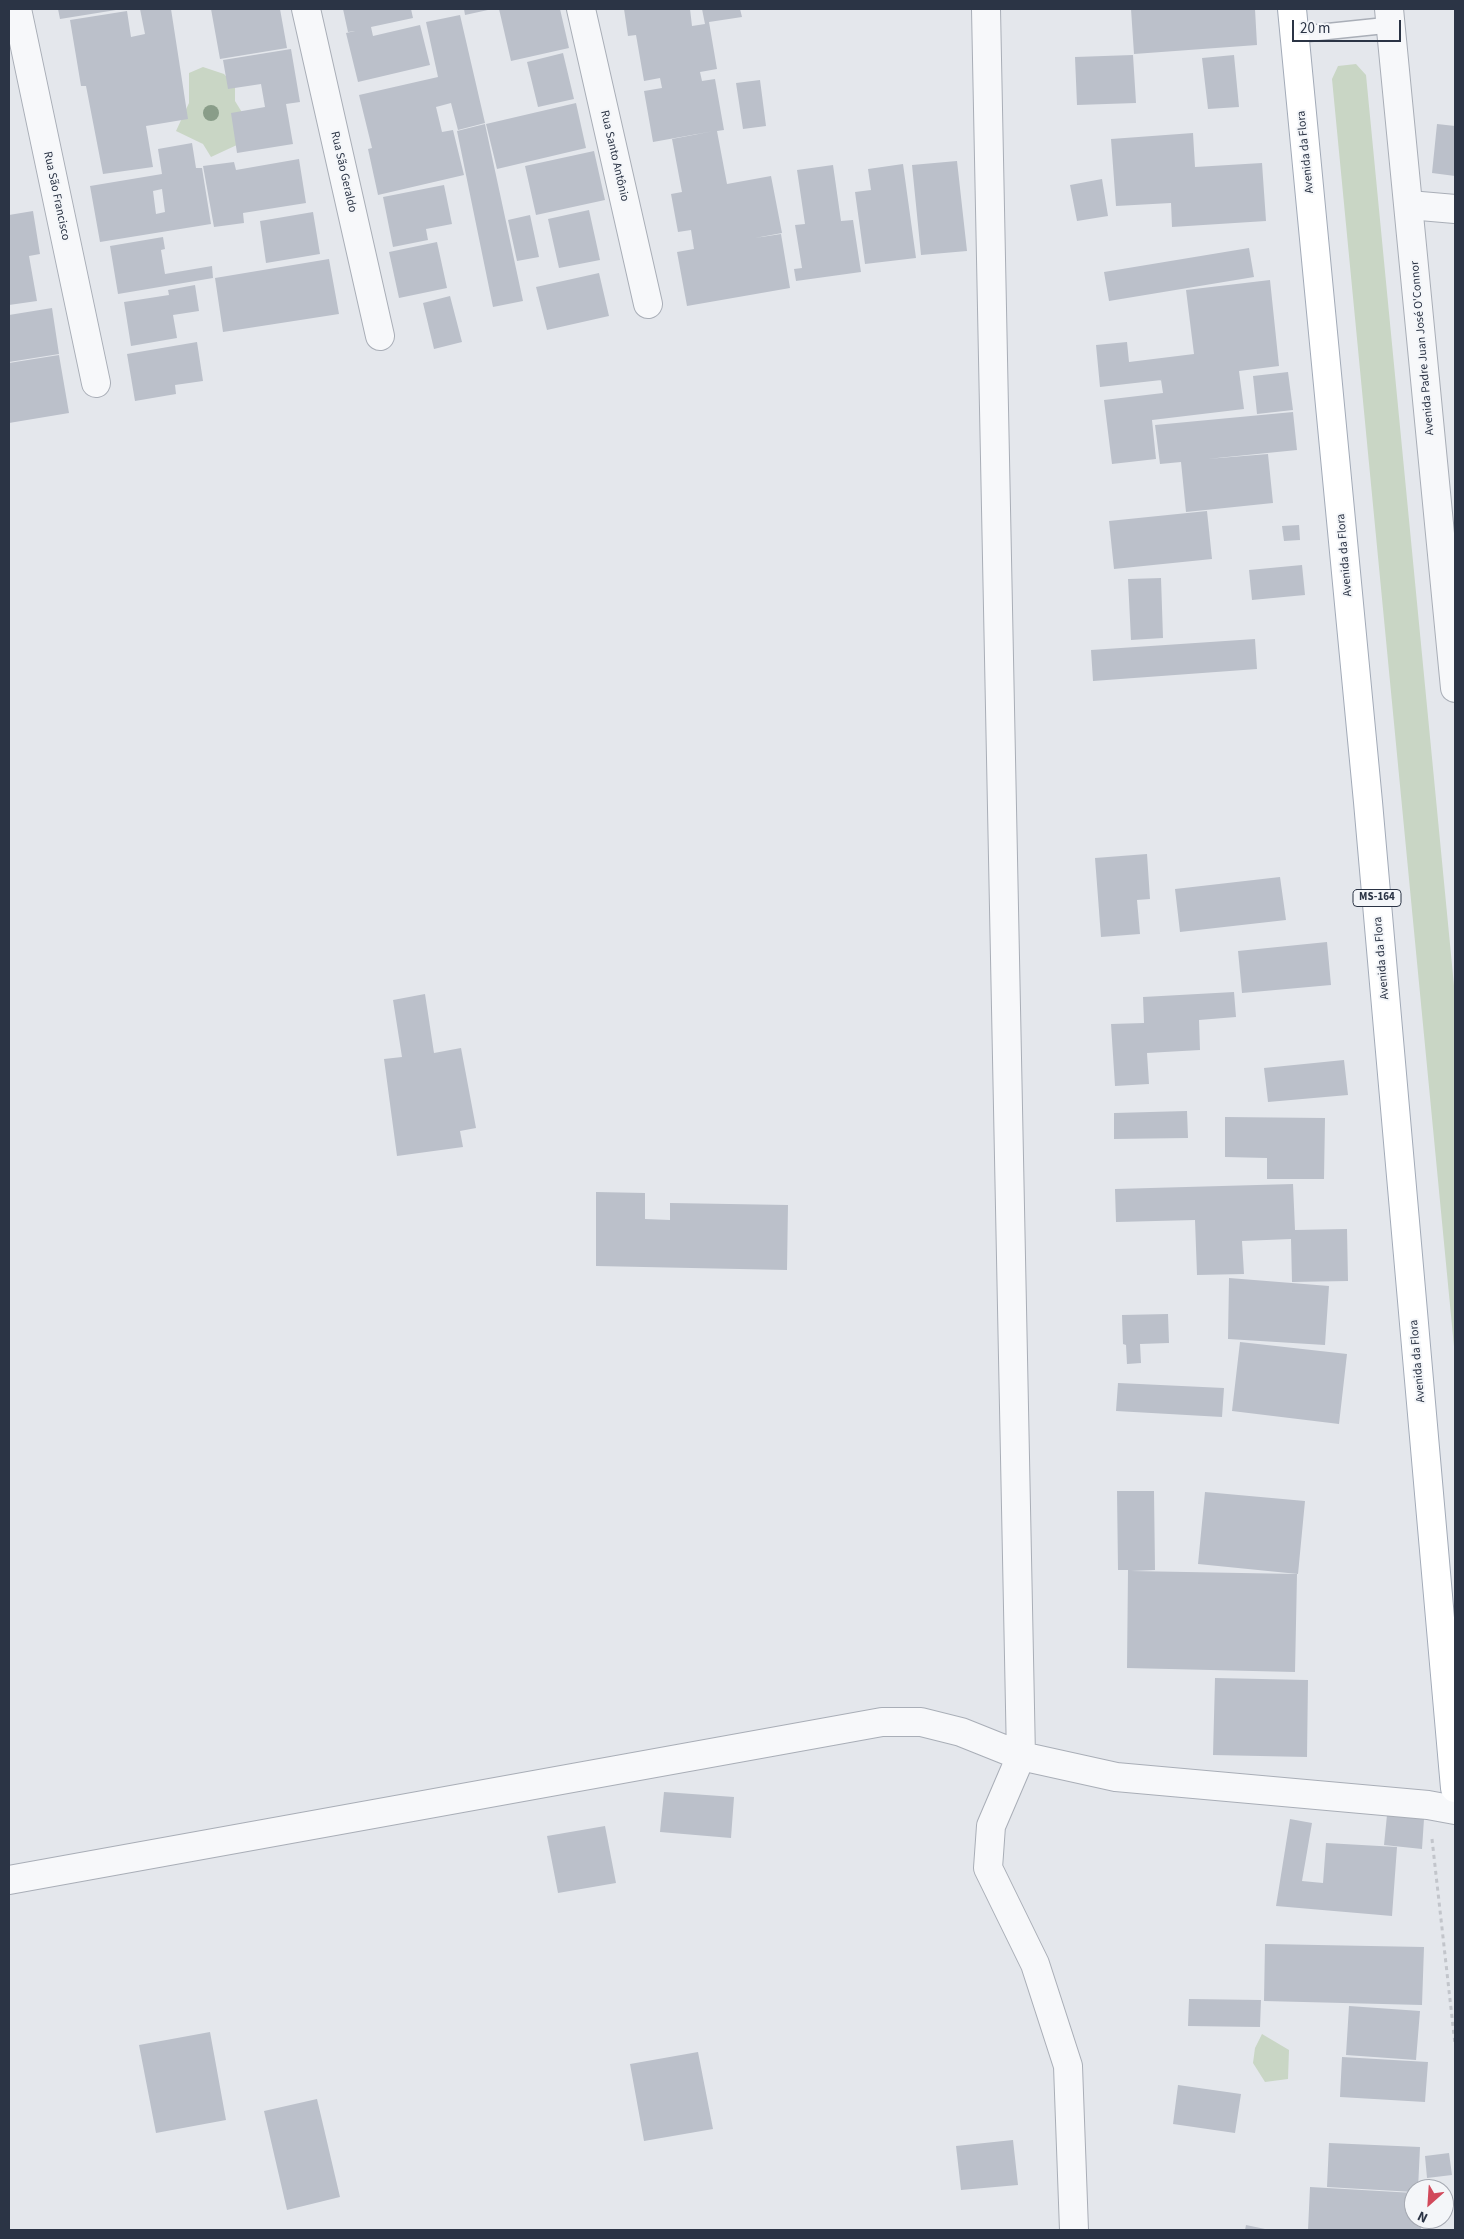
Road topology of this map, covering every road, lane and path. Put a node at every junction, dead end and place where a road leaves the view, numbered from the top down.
1 (17, 9) edge
2 (306, 9) edge
3 (581, 9) edge
4 (986, 9) edge
5 (1389, 17) edge
6 (1293, 22) edge
7 (1409, 205) junction
8 (1455, 209) edge
9 (648, 304) dead end
10 (380, 336) dead end
11 (96, 383) dead end
12 (1455, 688) edge
13 (1021, 1756) junction
14 (1455, 1788) edge
15 (1455, 1810) edge
16 (9, 1880) edge
17 (1074, 2230) edge

1 - 11 street, Rua São Francisco
2 - 10 street, Rua São Geraldo
3 - 9 street, Rua Santo Antônio
4 - 13 street
5 - 6 lane
5 - 7 street, Avenida Padre Juan José O'Connor
6 - 14 main road, Avenida da Flora / MS-164
7 - 8 street
7 - 12 street, Avenida Padre Juan José O'Connor
13 - 15 street
13 - 16 street
13 - 17 street

